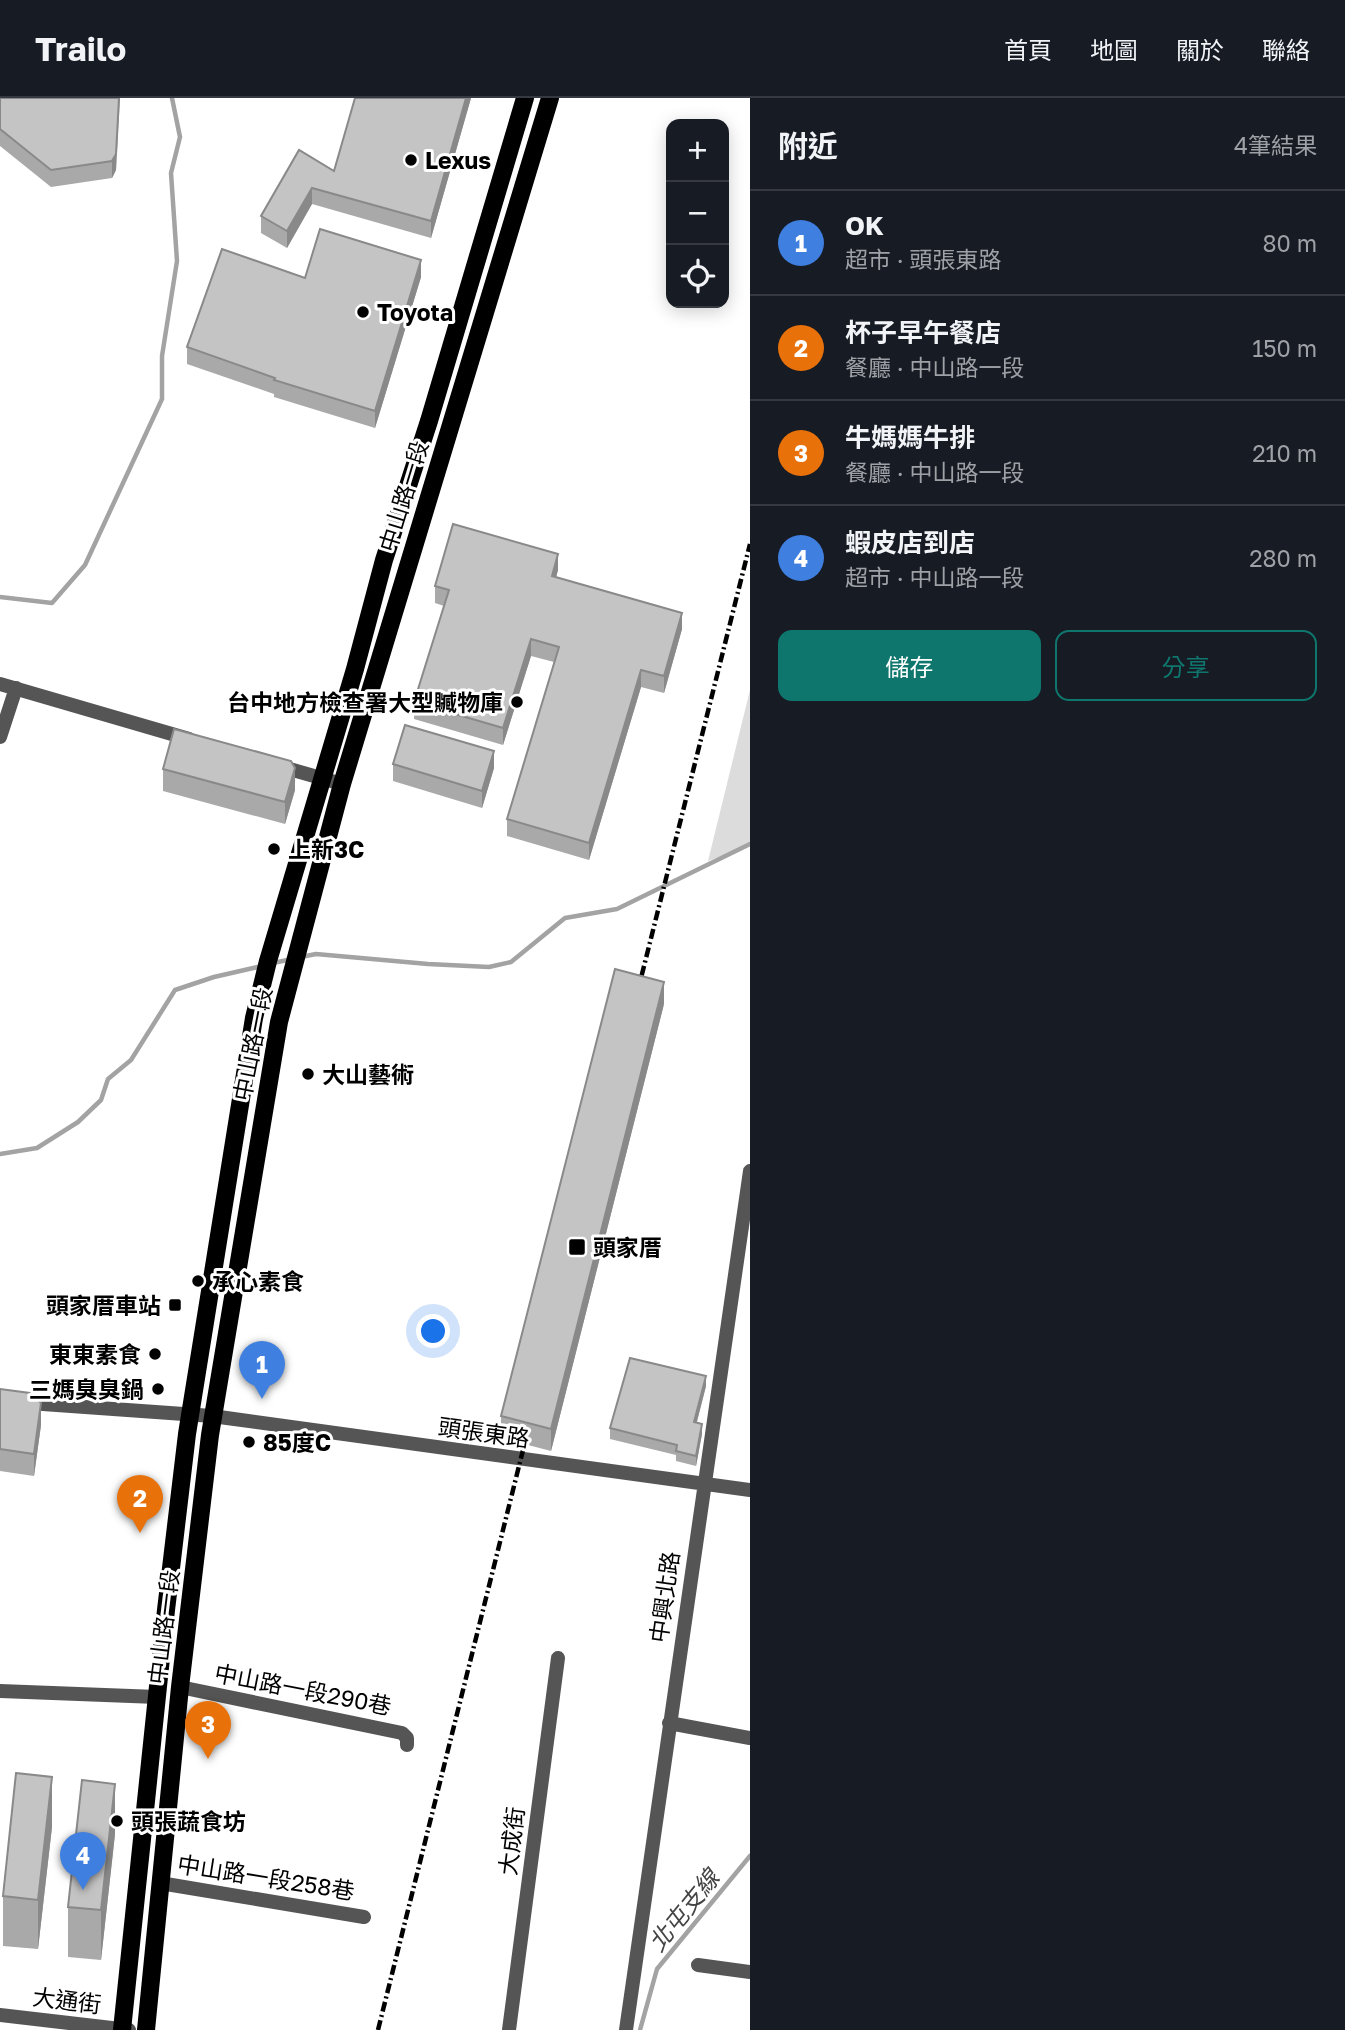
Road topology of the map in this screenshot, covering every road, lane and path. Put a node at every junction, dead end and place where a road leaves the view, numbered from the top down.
1 (525, 98) edge
2 (550, 98) edge
3 (0, 684) edge
4 (16, 688) junction
5 (0, 737) edge
6 (202, 743) edge
7 (269, 763) edge
8 (322, 779) junction
9 (342, 784) junction
10 (750, 1171) edge
11 (0, 1401) edge
12 (190, 1413) junction
13 (212, 1416) junction
14 (703, 1483) junction
15 (750, 1490) edge
16 (558, 1658) dead end
17 (180, 1688) junction
18 (7, 1691) edge
19 (157, 1697) junction
20 (669, 1723) junction
21 (750, 1738) edge
22 (407, 1745) dead end
23 (160, 1883) junction
24 (364, 1917) dead end
25 (698, 1965) dead end
26 (750, 1972) edge
27 (0, 2015) edge
28 (122, 2030) edge
29 (129, 2030) edge
30 (146, 2030) edge
31 (509, 2030) edge
32 (626, 2030) edge

1 - 8 main road, 中山路一段
2 - 9 main road, 中山路一段
3 - 4 street
4 - 5 street
4 - 6 street
7 - 8 street
8 - 9 street
8 - 12 main road, 中山路一段
9 - 13 main road, 中山路一段
10 - 14 street, 中興北路
11 - 12 street, 頭張東路
12 - 13 street, 頭張東路
12 - 19 main road, 中山路一段
13 - 14 street, 頭張東路
13 - 17 main road, 中山路一段
14 - 15 street, 頭張東路
14 - 20 street, 中興北路
16 - 31 street, 大成街
17 - 22 street, 中山路一段290巷
17 - 23 main road, 中山路一段
18 - 19 street
19 - 28 main road, 中山路一段
20 - 21 street
20 - 32 street, 中興北路
23 - 24 street, 中山路一段258巷
23 - 30 main road, 中山路一段
25 - 26 street
27 - 28 street, 大通街
28 - 29 street, 大通街

